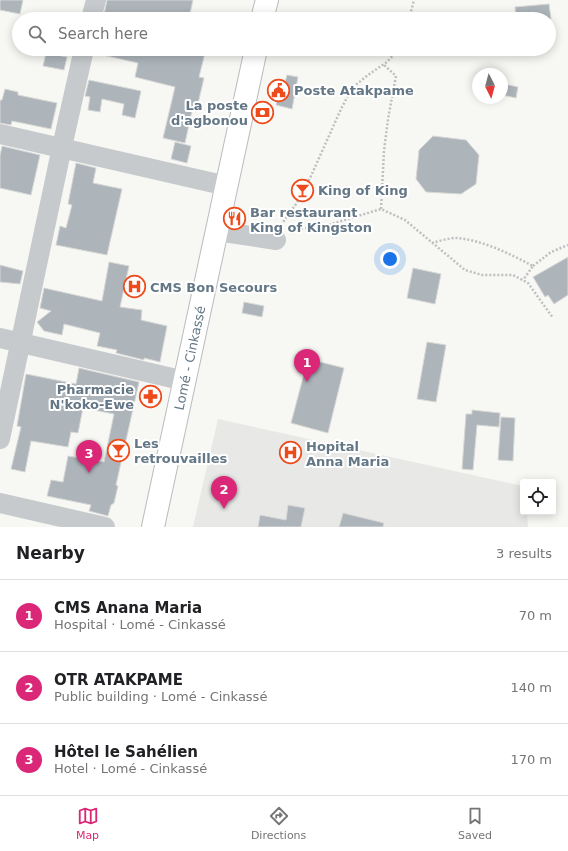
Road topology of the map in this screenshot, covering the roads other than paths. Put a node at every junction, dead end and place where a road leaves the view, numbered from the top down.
1 (96, 0) edge
2 (267, 0) edge
3 (93, 12) edge
4 (264, 12) edge
5 (82, 56) edge
6 (254, 56) edge
7 (0, 134) edge
8 (62, 147) junction
9 (226, 186) junction
10 (217, 231) junction
11 (274, 239) road end
12 (0, 338) edge
13 (21, 343) junction
14 (185, 381) junction
15 (0, 439) edge
16 (0, 503) edge
17 (105, 527) edge
18 (153, 527) edge

1 - 3 street
2 - 4 highway
5 - 8 street
6 - 9 highway, Lomé - Cinkassé
7 - 8 street
8 - 9 street
8 - 13 street
9 - 10 highway, Lomé - Cinkassé
10 - 11 street
10 - 14 highway, Lomé - Cinkassé
12 - 13 street
13 - 14 street
13 - 15 street
14 - 18 highway, Lomé - Cinkassé
16 - 17 street

